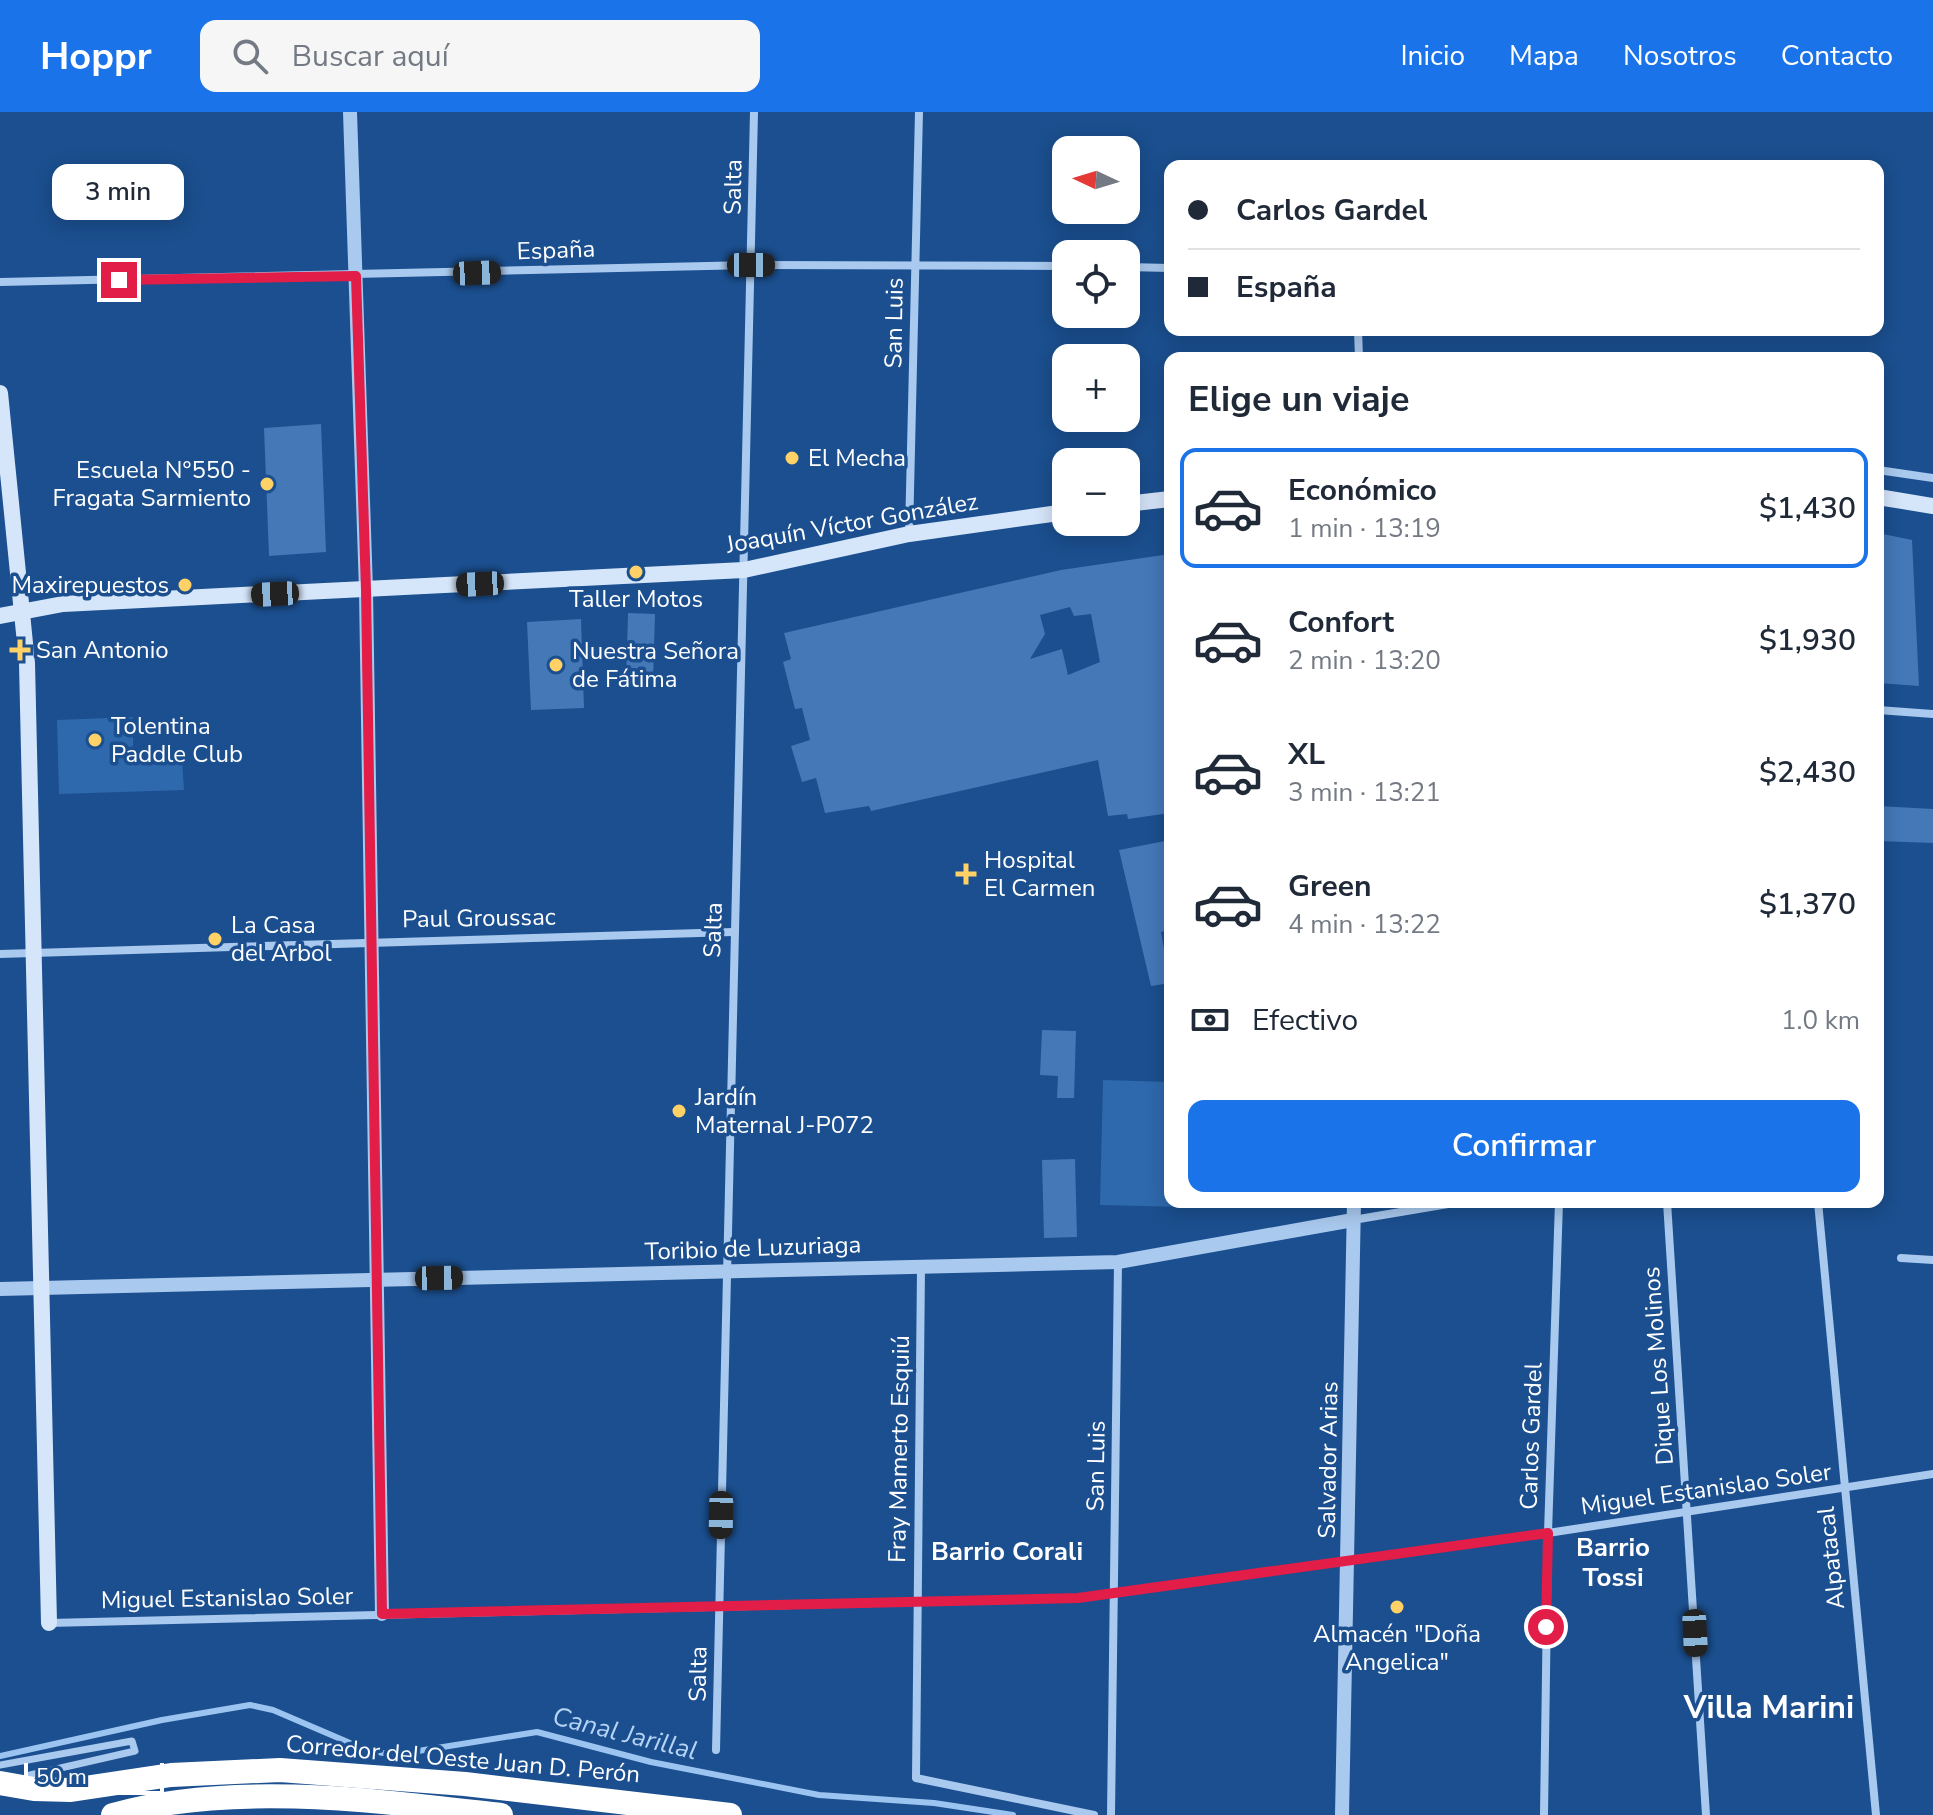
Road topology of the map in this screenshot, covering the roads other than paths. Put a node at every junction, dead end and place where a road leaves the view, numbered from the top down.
1 (350, 112) edge
2 (754, 112) edge
3 (919, 112) edge
4 (916, 264) junction
5 (751, 265) junction
6 (1052, 266) edge
7 (1140, 267) edge
8 (1164, 268) edge
9 (356, 276) junction
10 (0, 282) edge
11 (0, 393) edge
12 (1884, 471) edge
13 (1933, 478) edge
14 (1884, 498) edge
15 (1164, 500) edge
16 (1140, 502) edge
17 (1933, 506) edge
18 (1052, 514) edge
19 (909, 534) junction
20 (744, 570) junction
21 (366, 590) junction
22 (22, 612) junction
23 (0, 616) edge
24 (1884, 710) edge
25 (1933, 714) edge
26 (733, 932) junction
27 (370, 941) junction
28 (35, 953) junction
29 (0, 954) edge
30 (1354, 1208) edge
31 (1424, 1208) edge
32 (1559, 1208) edge
33 (1667, 1208) edge
34 (1819, 1208) edge
35 (1353, 1220) junction
36 (1901, 1258) dead end
37 (1933, 1260) edge
38 (1118, 1262) junction
39 (921, 1266) junction
40 (726, 1271) junction
41 (376, 1280) junction
42 (42, 1288) junction
43 (0, 1289) edge
44 (1933, 1474) edge
45 (1844, 1489) junction
46 (1688, 1511) junction
47 (1548, 1533) junction
48 (1349, 1562) junction
49 (1115, 1595) junction
50 (917, 1601) junction
51 (719, 1606) junction
52 (382, 1614) junction
53 (49, 1623) joint
54 (716, 1750) dead end
55 (0, 1765) edge
56 (30, 1775) dead end
57 (0, 1783) edge
58 (113, 1815) edge
59 (501, 1815) edge
60 (730, 1815) edge
61 (1094, 1815) edge
62 (1111, 1815) edge
63 (1342, 1815) edge
64 (1544, 1815) edge
65 (1706, 1815) edge
66 (1876, 1815) edge

1 - 9 street
2 - 5 street, Salta
3 - 4 street, San Luis
4 - 5 street, España
4 - 6 street, España
4 - 19 street, San Luis
5 - 9 street, España
5 - 20 street, Salta
7 - 8 street
9 - 10 street, España
9 - 21 street
11 - 22 main road
12 - 13 street
14 - 17 main road
15 - 16 main road
18 - 19 main road, Joaquín Víctor González
19 - 20 main road, Joaquín Víctor González
20 - 21 main road, Joaquín Víctor González
20 - 26 street, Salta
21 - 22 main road, Joaquín Víctor González
21 - 27 street
22 - 23 main road, Joaquín Víctor González
22 - 28 main road
24 - 25 street
26 - 27 street, Paul Groussac
26 - 40 street, Salta
27 - 28 street, Paul Groussac
27 - 41 street
28 - 29 street, Paul Groussac
28 - 42 main road
30 - 35 street, Salvador Arias
31 - 35 street, Toribio de Luzuriaga
32 - 47 street, Carlos Gardel
33 - 46 street, Dique Los Molinos
34 - 45 street, Alpatacal
35 - 38 street, Toribio de Luzuriaga
35 - 48 street, Salvador Arias
36 - 37 street
38 - 39 street, Toribio de Luzuriaga
38 - 49 street, San Luis
39 - 40 street, Toribio de Luzuriaga
39 - 50 street, Fray Mamerto Esquiú
40 - 41 street, Toribio de Luzuriaga
40 - 51 street, Salta
41 - 42 street, Toribio de Luzuriaga
41 - 52 street
42 - 43 street, Toribio de Luzuriaga
42 - 53 main road
44 - 45 street, Miguel Estanislao Soler
45 - 46 street, Miguel Estanislao Soler
45 - 66 street, Alpatacal
46 - 47 street, Miguel Estanislao Soler
46 - 65 street, Dique Los Molinos
47 - 48 street, Miguel Estanislao Soler
47 - 64 street, Carlos Gardel
48 - 49 street, Miguel Estanislao Soler
48 - 63 street, Salvador Arias
49 - 50 street, Miguel Estanislao Soler
49 - 62 street, San Luis
50 - 51 street, Miguel Estanislao Soler
50 - 61 street, Fray Mamerto Esquiú
51 - 52 street, Miguel Estanislao Soler
51 - 54 street, Salta
52 - 53 street, Miguel Estanislao Soler
55 - 56 street
57 - 60 highway, Corredor del Oeste Juan D. Perón
58 - 59 highway

